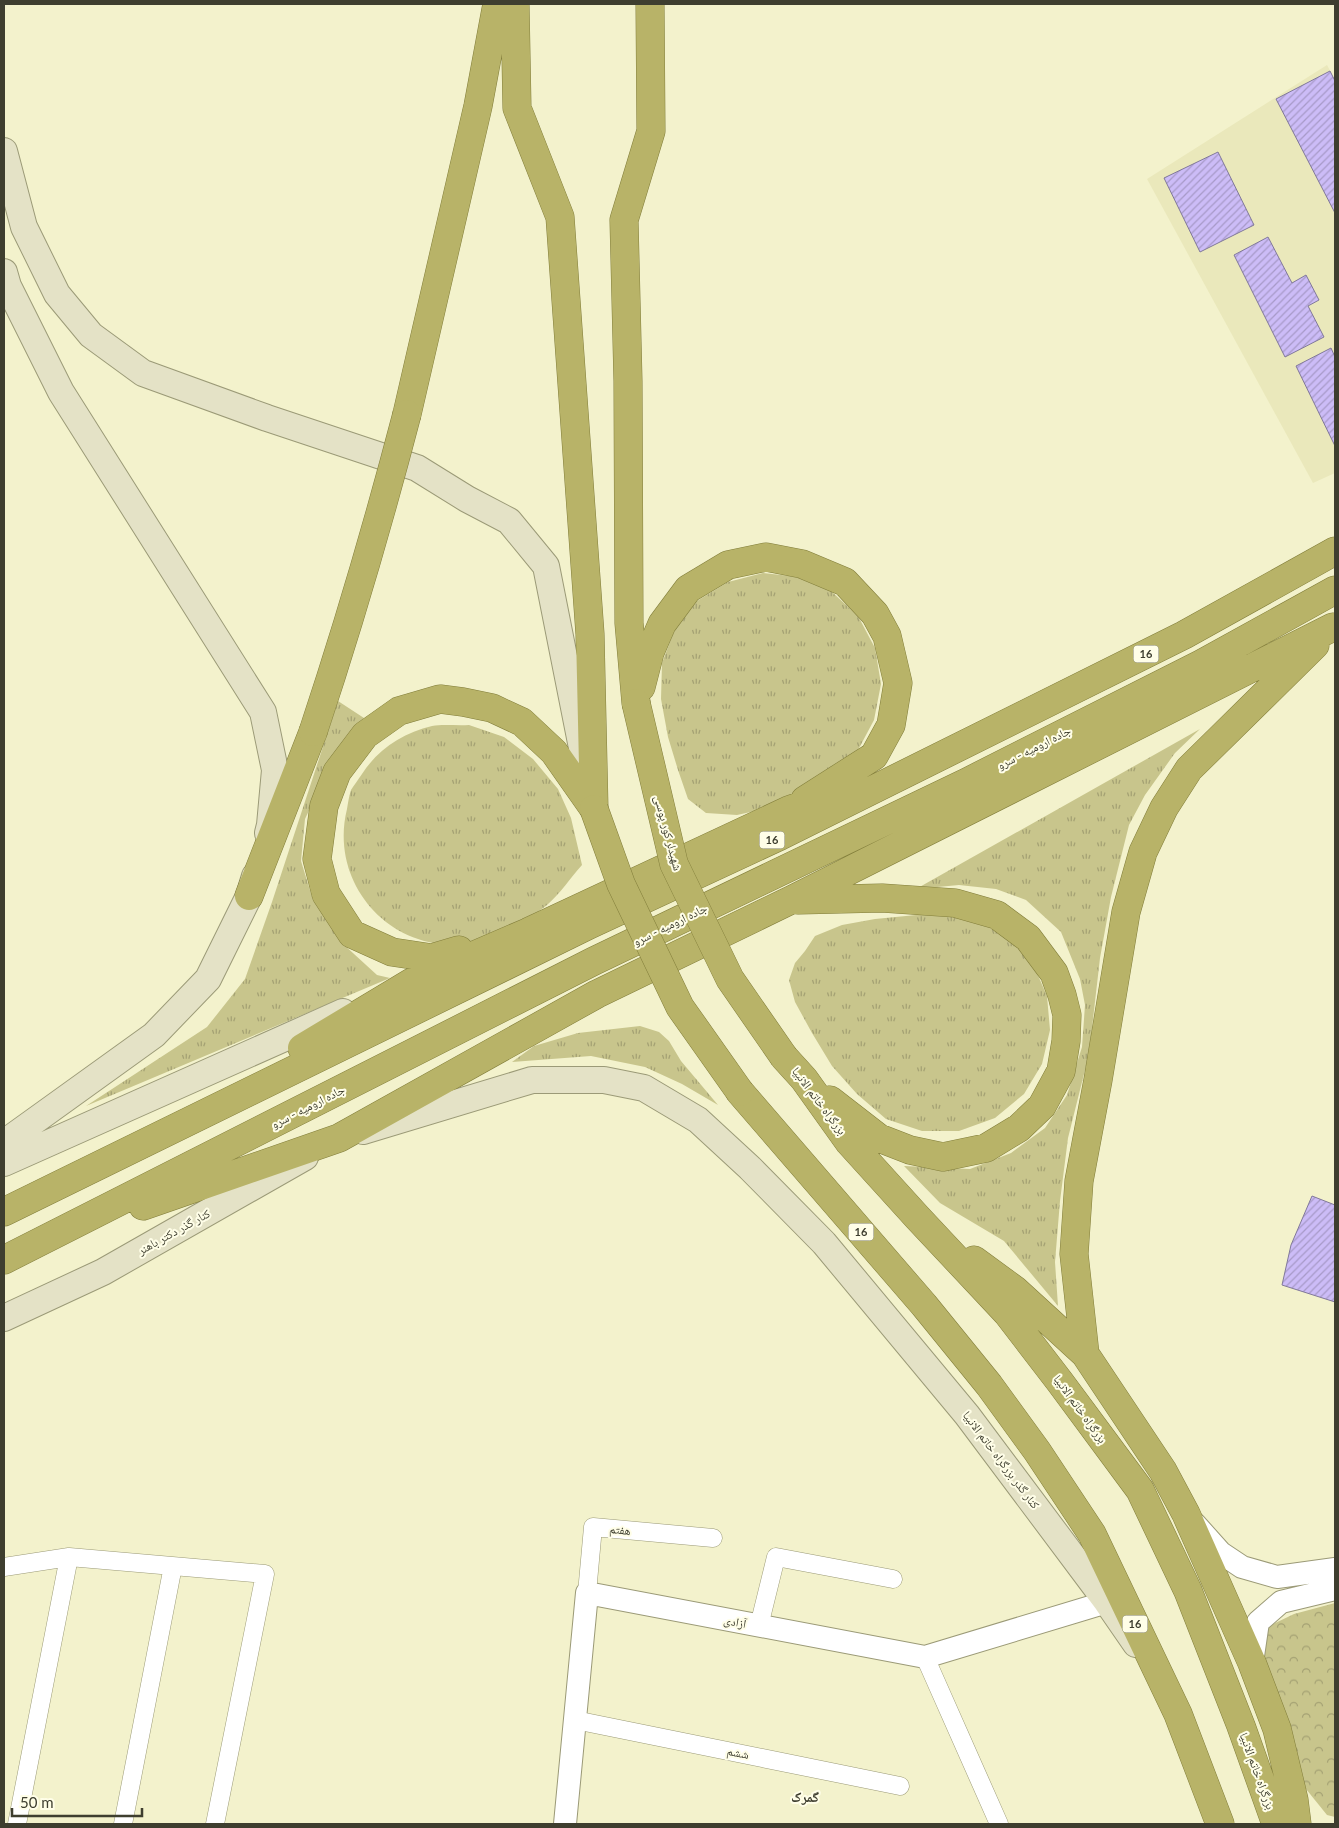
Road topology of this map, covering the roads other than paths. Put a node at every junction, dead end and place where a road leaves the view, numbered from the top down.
1 (497, 4) edge
2 (515, 4) edge
3 (650, 4) edge
4 (4, 151) edge
5 (4, 272) edge
6 (1335, 551) edge
7 (1335, 590) edge
8 (1334, 626) edge
9 (636, 703) junction
10 (954, 750) junction
11 (594, 810) junction
12 (789, 810) junction
13 (249, 896) junction
14 (791, 900) junction
15 (528, 932) junction
16 (412, 982) junction
17 (784, 1057) joint
18 (804, 1079) junction
19 (340, 1138) junction
20 (4, 1143) edge
21 (145, 1143) junction
22 (4, 1163) edge
23 (4, 1212) edge
24 (917, 1217) junction
25 (43, 1240) junction
26 (824, 1243) joint
27 (4, 1260) edge
28 (4, 1318) edge
29 (1085, 1354) junction
30 (1186, 1514) junction
31 (714, 1538) dead end
32 (69, 1557) junction
33 (173, 1566) junction
34 (4, 1567) edge
35 (1335, 1569) edge
36 (893, 1579) dead end
37 (1335, 1589) edge
38 (587, 1593) junction
39 (1106, 1602) junction
40 (759, 1626) junction
41 (925, 1657) junction
42 (1252, 1663) junction
43 (1165, 1686) junction
44 (1178, 1714) junction
45 (575, 1720) junction
46 (900, 1786) dead end
47 (17, 1824) edge
48 (123, 1824) edge
49 (215, 1824) edge
50 (565, 1824) edge
51 (997, 1824) edge
52 (1204, 1824) edge
53 (1220, 1824) edge
54 (1276, 1824) edge
55 (1297, 1824) edge

1 - 13 highway, bridge
2 - 11 highway
3 - 9 highway, شهیدلر کور پوسی
4 - 11 main road
5 - 13 main road
6 - 10 highway, 16
7 - 25 highway, جاده ارومیه - سرو
8 - 14 highway
8 - 29 highway
9 - 12 highway
9 - 17 highway, شهیدلر کور پوسی, bridge
10 - 12 highway
10 - 21 highway, 16
11 - 15 highway
11 - 43 highway, 16, bridge
12 - 15 highway
13 - 20 main road
14 - 18 highway
14 - 19 highway
15 - 16 highway
16 - 21 highway
16 - 22 main road
17 - 18 highway, بزرگراه خاتم الانبیا
18 - 24 highway, بزرگراه خاتم الانبیا
19 - 25 highway
19 - 26 main road, کنار گذر دکتر باهنر
19 - 28 main road, کنار گذر دکتر باهنر
21 - 23 highway
24 - 29 highway
24 - 54 highway, بزرگراه خاتم الانبیا
25 - 27 highway, جاده ارومیه - سرو
26 - 39 main road, کنار گذر بزرگراه خاتم الانبیا
29 - 30 highway
30 - 35 street
30 - 42 highway
31 - 38 street, هفتم
32 - 33 street
32 - 34 street
32 - 47 street
33 - 48 street
33 - 49 street
36 - 40 street
37 - 42 street
38 - 40 street, آزادی
38 - 45 street
39 - 41 street, آزادی
39 - 43 main road, کنار گذر بزرگراه خاتم الانبیا
40 - 41 street, آزادی
41 - 51 street
42 - 55 highway
43 - 44 highway, 16
44 - 52 highway
44 - 53 highway, 16
45 - 46 street, ششم
45 - 50 street

